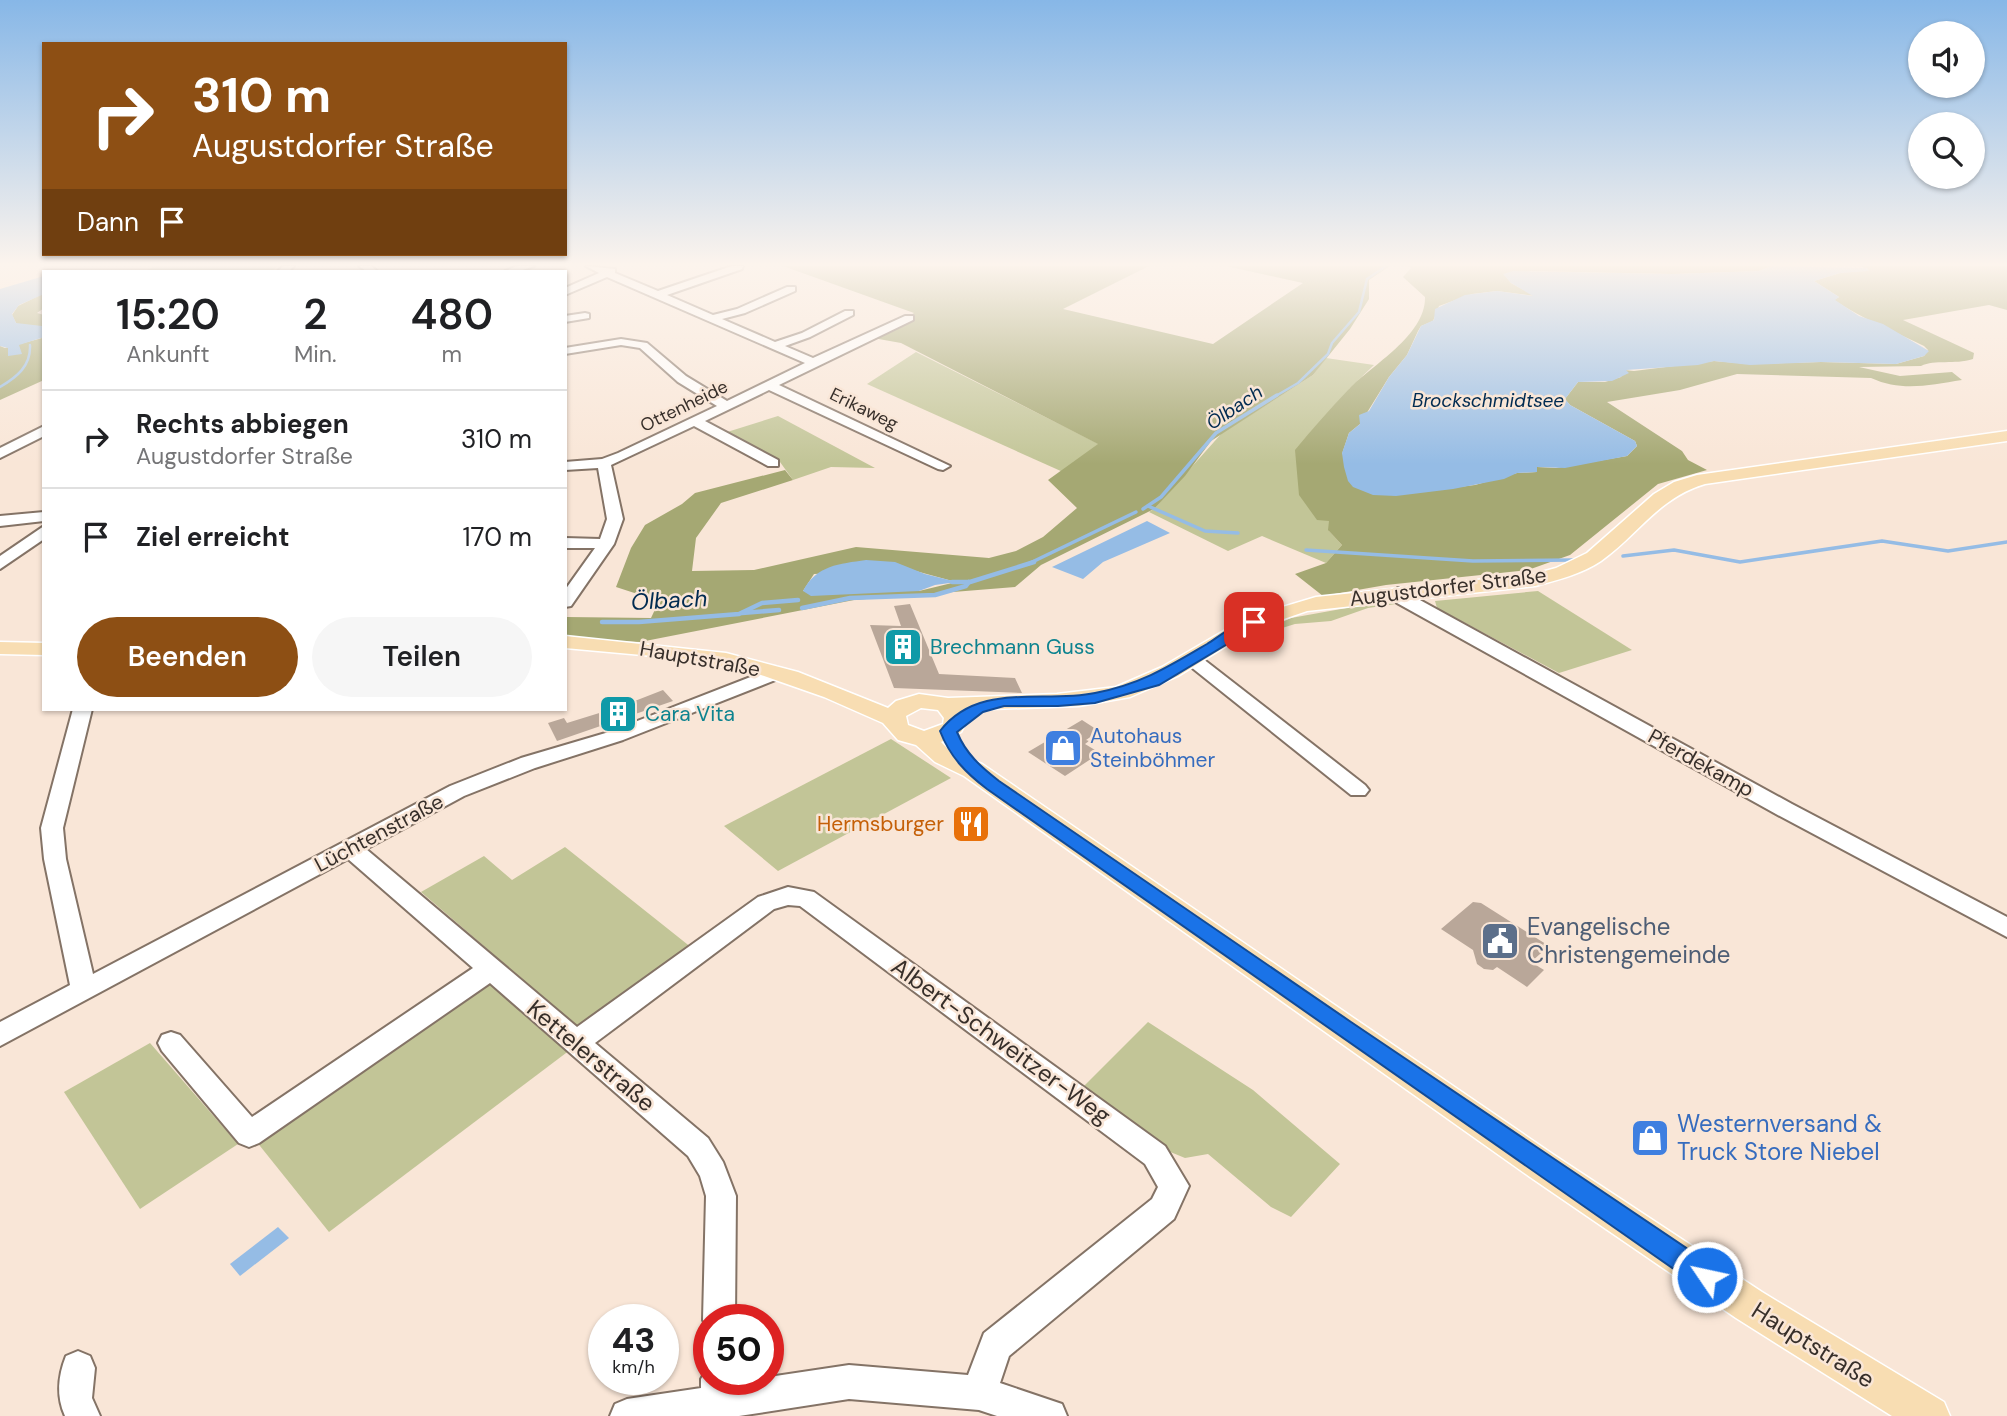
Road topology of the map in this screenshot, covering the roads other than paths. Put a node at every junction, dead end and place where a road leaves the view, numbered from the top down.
1 (746, 332) edge
2 (812, 332) edge
3 (881, 332) edge
4 (776, 345) junction
5 (567, 351) edge
6 (812, 362) junction
7 (769, 385) junction
8 (730, 405) junction
9 (694, 422) junction
10 (2007, 436) edge
11 (37, 438) edge
12 (0, 454) edge
13 (604, 463) junction
14 (773, 463) dead end
15 (567, 466) edge
16 (943, 466) dead end
17 (42, 516) edge
18 (0, 521) edge
19 (42, 532) edge
20 (567, 543) edge
21 (606, 544) junction
22 (0, 564) edge
23 (1398, 593) junction
24 (567, 599) edge
25 (567, 642) edge
26 (1192, 659) junction
27 (776, 673) junction
28 (831, 692) junction
29 (910, 703) junction
30 (81, 711) edge
31 (893, 719) junction
32 (950, 720) junction
33 (922, 738) junction
34 (972, 769) junction
35 (1358, 790) dead end
36 (351, 848) junction
37 (2007, 928) edge
38 (490, 970) junction
39 (84, 990) junction
40 (0, 1035) edge
41 (171, 1043) dead end
42 (575, 1043) junction
43 (719, 1304) edge
44 (78, 1367) dead end
45 (784, 1385) edge
46 (979, 1393) junction
47 (700, 1395) edge
48 (83, 1416) edge
49 (627, 1416) edge
50 (1051, 1416) edge
51 (1930, 1416) edge

1 - 4 street
2 - 4 street
3 - 6 street, Ottenheide
4 - 6 street
5 - 8 street
6 - 7 street, Ottenheide
7 - 8 street, Ottenheide
7 - 16 street, Erikaweg
8 - 9 street, Ottenheide
9 - 13 street, Ottenheide
9 - 14 street
10 - 23 main road, Augustdorfer Straße
11 - 12 street
13 - 15 street, Ottenheide
13 - 21 street
17 - 18 street
19 - 22 street
20 - 21 street
21 - 24 street
23 - 26 main road, Augustdorfer Straße
23 - 37 street, Pferdekamp
25 - 27 main road, Hauptstraße
26 - 32 main road, Augustdorfer Straße
26 - 35 street
27 - 28 main road, Hauptstraße
27 - 36 street, Lüchtenstraße
28 - 29 main road, Hauptstraße
28 - 31 main road, Hauptstraße
29 - 31 main road
29 - 32 main road
30 - 39 street
31 - 33 main road
32 - 33 main road
32 - 34 main road, Hauptstraße
33 - 34 main road, Hauptstraße
34 - 51 main road, Hauptstraße
36 - 38 street, Kettelerstraße
36 - 39 street, Lüchtenstraße
38 - 41 street
38 - 42 street, Kettelerstraße
39 - 40 street, Lüchtenstraße
42 - 43 street, Kettelerstraße
42 - 46 street, Albert-Schweitzer-Weg
44 - 48 street
45 - 46 street
46 - 50 street
47 - 49 street

